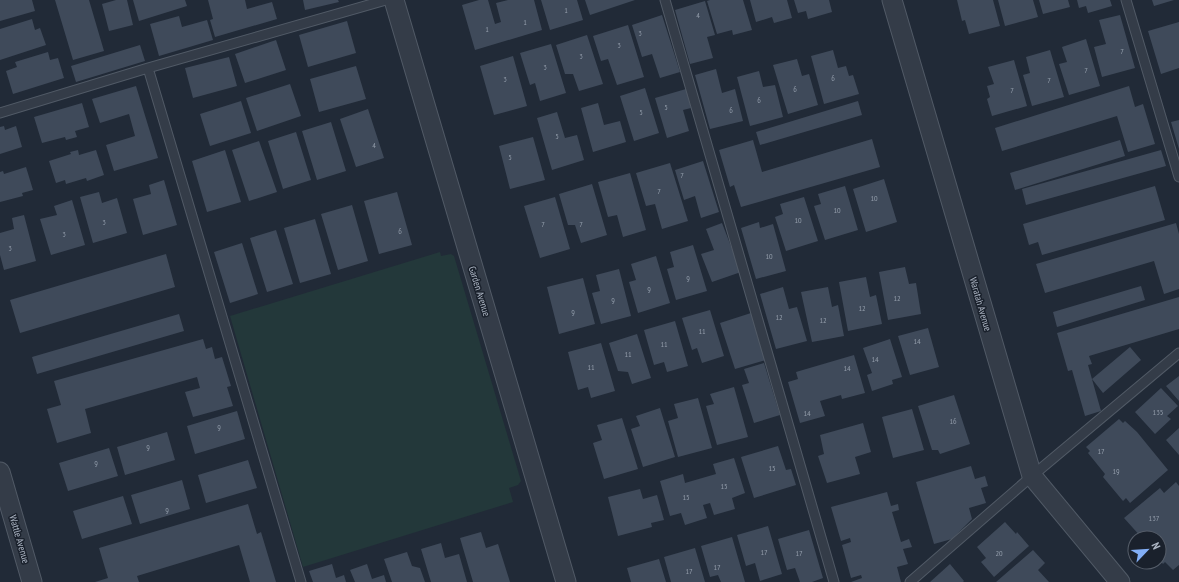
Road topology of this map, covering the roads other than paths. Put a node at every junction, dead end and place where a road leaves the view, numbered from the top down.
1 (386, 0) edge
2 (394, 0) edge
3 (665, 0) edge
4 (892, 0) edge
5 (1126, 0) edge
6 (148, 68) junction
7 (0, 113) edge
8 (1179, 177) edge
9 (1179, 353) edge
10 (0, 472) edge
11 (1032, 476) junction
12 (32, 582) edge
13 (301, 582) edge
14 (566, 582) edge
15 (834, 582) edge
16 (910, 582) edge
17 (1120, 582) edge

1 - 6 lane
2 - 14 street, Garden Avenue
3 - 15 lane
4 - 11 street, Waratah Avenue
5 - 8 lane
6 - 7 lane
6 - 13 lane
9 - 11 lane
10 - 12 street, Wattle Avenue
11 - 16 lane
11 - 17 street, Waratah Avenue

